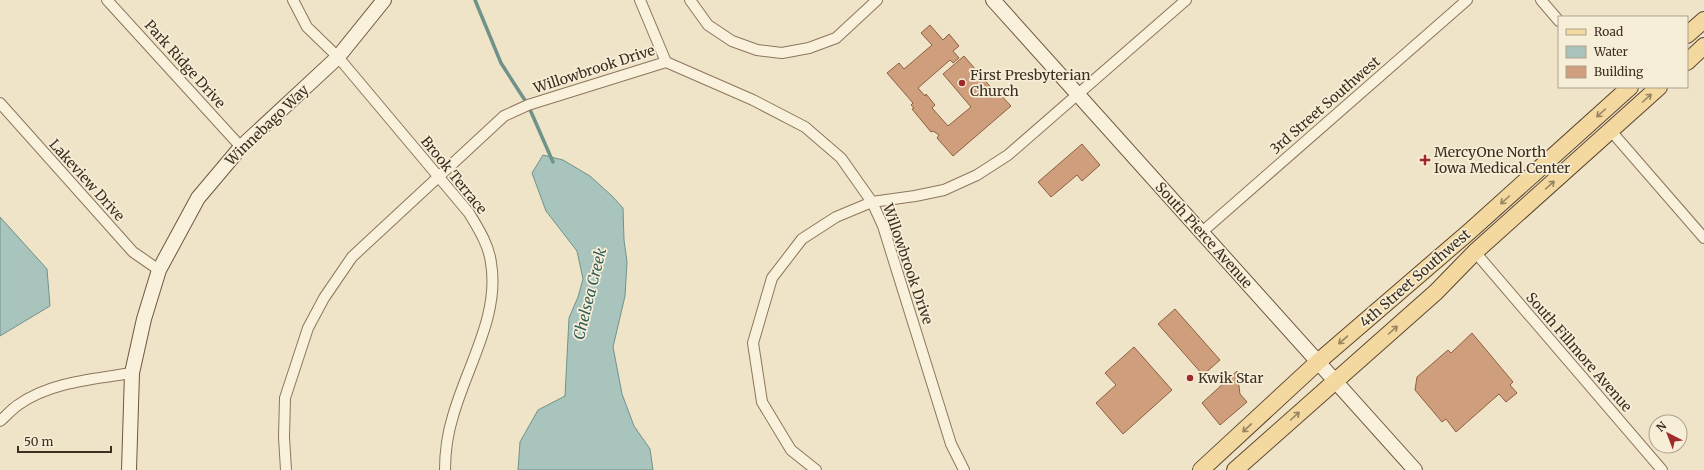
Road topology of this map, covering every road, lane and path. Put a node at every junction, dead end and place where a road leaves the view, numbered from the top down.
1 (107, 0) edge
2 (293, 0) edge
3 (384, 0) edge
4 (640, 0) edge
5 (690, 0) edge
6 (877, 0) edge
7 (993, 0) edge
8 (1186, 0) edge
9 (1468, 0) edge
10 (1541, 0) edge
11 (1558, 20) edge
12 (1704, 20) edge
13 (1688, 34) edge
14 (1704, 46) edge
15 (338, 57) junction
16 (1688, 61) edge
17 (666, 62) junction
18 (1658, 88) edge
19 (1623, 89) edge
20 (1077, 94) junction
21 (0, 103) edge
22 (1611, 131) junction
23 (241, 147) junction
24 (438, 176) junction
25 (872, 202) junction
26 (1202, 232) junction
27 (1704, 238) edge
28 (1475, 252) junction
29 (159, 270) junction
30 (1319, 361) junction
31 (132, 373) junction
32 (1336, 380) junction
33 (0, 421) edge
34 (129, 470) edge
35 (286, 470) edge
36 (445, 470) edge
37 (816, 470) edge
38 (964, 470) edge
39 (1201, 470) edge
40 (1235, 470) edge
41 (1416, 470) edge
42 (1662, 470) edge

1 - 23 street, Park Ridge Drive
2 - 15 street
3 - 15 main road, Winnebago Way
4 - 17 street
5 - 6 street
7 - 20 main road, South Pierce Avenue
8 - 20 street
9 - 26 street, 3rd Street Southwest
10 - 11 street
12 - 13 main road
14 - 16 main road
15 - 23 main road, Winnebago Way
15 - 24 street, Brook Terrace
17 - 24 street, Willowbrook Drive
17 - 25 street, Willowbrook Drive
22 -> 18 main road, 4th Street Southwest
19 -> 30 main road, 4th Street Southwest
20 - 25 street
20 - 26 main road, South Pierce Avenue
21 - 29 street, Lakeview Drive
22 - 27 street
28 -> 22 main road, 4th Street Southwest
23 - 29 main road, Winnebago Way
24 - 35 street, Willowbrook Drive
24 - 36 street, Brook Terrace
25 - 37 street
25 - 38 street, Willowbrook Drive
26 - 30 main road, South Pierce Avenue
32 -> 28 main road, 4th Street Southwest
28 - 42 street, South Fillmore Avenue
29 - 31 main road, Winnebago Way
30 - 32 main road, South Pierce Avenue
30 -> 39 main road, 4th Street Southwest
31 - 33 street
31 - 34 main road, Winnebago Way
40 -> 32 main road, 4th Street Southwest
32 - 41 main road, South Pierce Avenue

